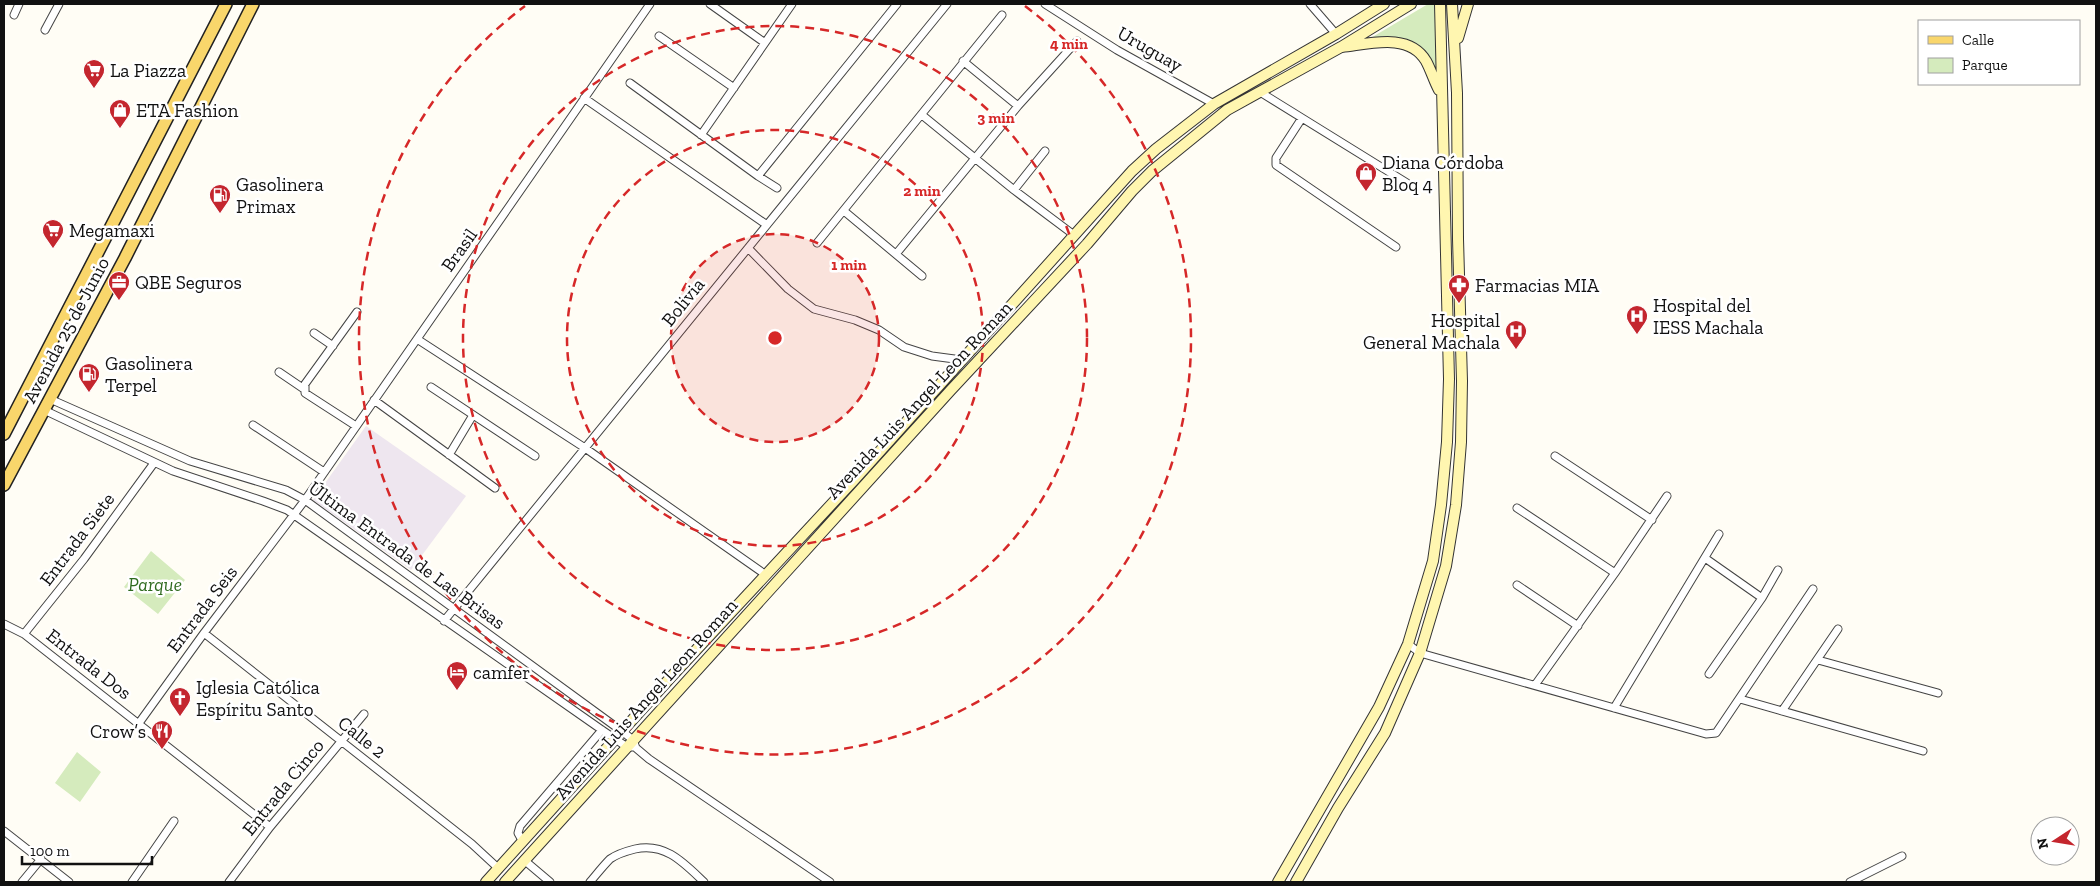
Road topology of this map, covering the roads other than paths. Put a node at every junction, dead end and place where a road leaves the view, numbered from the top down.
1 (19, 4) edge
2 (59, 4) edge
3 (226, 4) edge
4 (248, 4) edge
5 (254, 4) edge
6 (650, 4) edge
7 (710, 4) edge
8 (792, 4) edge
9 (897, 4) edge
10 (947, 4) edge
11 (1045, 4) edge
12 (1310, 4) edge
13 (1384, 4) edge
14 (1411, 4) edge
15 (1440, 4) edge
16 (1452, 4) edge
17 (1468, 4) edge
18 (14, 15) dead end
19 (1002, 15) dead end
20 (45, 30) dead end
21 (1336, 34) junction
22 (659, 36) dead end
23 (235, 40) junction
24 (1077, 41) dead end
25 (765, 43) junction
26 (1341, 47) junction
27 (1455, 48) junction
28 (963, 62) junction
29 (630, 83) dead end
30 (734, 88) junction
31 (1260, 92) junction
32 (1441, 96) junction
33 (584, 98) junction
34 (1214, 104) junction
35 (1018, 106) junction
36 (922, 115) junction
37 (1302, 118) junction
38 (701, 135) junction
39 (1045, 151) dead end
40 (975, 157) junction
41 (758, 176) junction
42 (1407, 183) dead end
43 (777, 188) dead end
44 (1014, 190) junction
45 (844, 211) junction
46 (767, 225) junction
47 (1074, 235) junction
48 (817, 243) dead end
49 (1396, 247) dead end
50 (748, 248) junction
51 (896, 254) junction
52 (922, 276) dead end
53 (358, 312) dead end
54 (1004, 313) junction
55 (314, 333) dead end
56 (417, 339) junction
57 (333, 346) junction
58 (988, 351) junction
59 (962, 360) junction
60 (971, 368) junction
61 (279, 372) dead end
62 (948, 375) junction
63 (431, 387) dead end
64 (304, 389) junction
65 (374, 400) junction
66 (47, 404) junction
67 (473, 416) junction
68 (253, 425) dead end
69 (919, 425) junction
70 (356, 426) junction
71 (4, 434) edge
72 (585, 448) junction
73 (450, 455) junction
74 (535, 456) dead end
75 (1555, 456) dead end
76 (154, 463) junction
77 (324, 472) junction
78 (4, 485) edge
79 (495, 488) dead end
80 (1667, 496) dead end
81 (305, 500) junction
82 (1516, 508) dead end
83 (294, 515) junction
84 (1652, 520) junction
85 (1719, 534) dead end
86 (1705, 558) junction
87 (1778, 570) dead end
88 (1615, 574) junction
89 (766, 575) junction
90 (1517, 585) dead end
91 (1812, 589) dead end
92 (1762, 598) junction
93 (454, 608) junction
94 (444, 622) junction
95 (4, 624) edge
96 (1578, 626) junction
97 (1838, 629) dead end
98 (204, 633) junction
99 (24, 634) junction
100 (1408, 644) junction
101 (1420, 653) junction
102 (1818, 660) junction
103 (1709, 674) dead end
104 (1534, 685) junction
105 (1938, 692) dead end
106 (1740, 699) junction
107 (1614, 708) junction
108 (1782, 711) junction
109 (364, 714) dead end
110 (139, 723) junction
111 (602, 730) junction
112 (620, 736) junction
113 (341, 740) junction
114 (632, 745) junction
115 (1923, 751) dead end
116 (174, 821) dead end
117 (270, 827) junction
118 (4, 831) edge
119 (523, 842) junction
120 (1902, 856) dead end
121 (41, 859) junction
122 (524, 860) junction
123 (498, 868) junction
124 (22, 882) edge
125 (69, 882) edge
126 (132, 882) edge
127 (229, 882) edge
128 (486, 882) edge
129 (505, 882) edge
130 (550, 882) edge
131 (590, 882) edge
132 (704, 882) edge
133 (830, 882) edge
134 (1278, 882) edge
135 (1296, 882) edge
136 (1850, 882) edge

1 - 18 street
2 - 20 street
3 - 71 main road, Avenida 25 de Junio
4 - 23 main road
5 - 23 main road, Avenida 25 de Junio
6 - 33 street, Brasil
7 - 25 street
8 - 25 street
9 - 41 street
10 - 46 street, Bolivia
11 - 34 street, Uruguay
12 - 21 street
13 - 21 main road, Avenida Luis Angel Leon Roman
14 - 26 main road, Avenida Luis Angel Leon Roman
15 - 32 main road
16 - 27 main road
17 - 27 main road
19 - 28 street
21 - 34 main road, Avenida Luis Angel Leon Roman
22 - 30 street
23 - 66 main road, Avenida 25 de Junio
24 - 35 street
25 - 30 street
26 - 31 main road, Avenida Luis Angel Leon Roman
26 - 32 main road
27 - 101 main road
28 - 35 street
28 - 36 street
29 - 38 street
30 - 38 street
31 - 37 street
31 - 58 main road, Avenida Luis Angel Leon Roman
32 - 100 main road
33 - 46 street
33 - 56 street, Brasil
34 - 47 main road, Avenida Luis Angel Leon Roman
35 - 40 street
36 - 40 street
36 - 45 street
37 - 42 street
37 - 49 street
38 - 41 street
39 - 44 street
40 - 44 street
40 - 51 street
41 - 43 street
44 - 47 street
45 - 48 street
45 - 51 street
46 - 50 street, Bolivia
47 - 54 main road, Avenida Luis Angel Leon Roman
50 - 59 street
50 - 72 street, Bolivia
51 - 52 street
53 - 57 street
54 - 58 main road
54 - 59 main road, Avenida Luis Angel Leon Roman
55 - 57 street
56 - 65 street, Brasil
56 - 72 street
57 - 64 street
58 - 60 main road, Avenida Luis Angel Leon Roman
59 - 60 main road
59 - 62 main road, Avenida Luis Angel Leon Roman
60 - 69 main road, Avenida Luis Angel Leon Roman
61 - 64 street
62 - 69 main road
62 - 89 main road, Avenida Luis Angel Leon Roman
63 - 67 street
64 - 70 street
65 - 70 street, Brasil
65 - 73 street
66 - 76 street, Última Entrada de Las Brisas
66 - 78 main road, Avenida 25 de Junio
66 - 81 street, Última Entrada de Las Brisas
67 - 73 street
67 - 74 street
68 - 77 street
69 - 114 main road, Avenida Luis Angel Leon Roman
70 - 77 street, Brasil
72 - 89 street
72 - 93 street, Bolivia
73 - 79 street
75 - 84 street
76 - 83 street, Última Entrada de Las Brisas
76 - 99 street, Entrada Siete
77 - 81 street, Brasil
80 - 84 street
81 - 83 street, Brasil
81 - 93 street, Última Entrada de Las Brisas
82 - 88 street
83 - 94 street, Última Entrada de Las Brisas
83 - 98 street, Entrada Seis
84 - 88 street
85 - 86 street
86 - 92 street
86 - 107 street
87 - 92 street
88 - 96 street
89 - 112 main road, Avenida Luis Angel Leon Roman
90 - 96 street
91 - 106 street
92 - 103 street
93 - 94 street, Bolivia
93 - 112 street, Última Entrada de Las Brisas
94 - 111 street, Última Entrada de Las Brisas
95 - 99 street, Entrada Dos
96 - 104 street
97 - 102 street
98 - 110 street, Entrada Seis
98 - 113 street, Calle 2
99 - 110 street, Entrada Dos
100 - 101 street
100 - 134 main road
101 - 104 street
101 - 135 main road
102 - 105 street
102 - 108 street
104 - 107 street
106 - 107 street
106 - 108 street
108 - 115 street
109 - 113 street, Entrada Cinco
110 - 117 street, Entrada Dos
111 - 112 street, Última Entrada de Las Brisas
111 - 119 street
112 - 114 street, Última Entrada de Las Brisas
112 - 119 main road, Avenida Luis Angel Leon Roman
113 - 117 street, Entrada Cinco
113 - 123 street, Calle 2
114 - 122 main road, Avenida Luis Angel Leon Roman
114 - 133 street, Última Entrada de Las Brisas
116 - 126 street
117 - 127 street, Entrada Cinco
118 - 121 street
119 - 123 main road, Avenida Luis Angel Leon Roman
120 - 136 street
121 - 124 street
121 - 125 street
122 - 129 main road, Avenida Luis Angel Leon Roman
122 - 130 street
123 - 128 main road, Avenida Luis Angel Leon Roman
131 - 132 street

